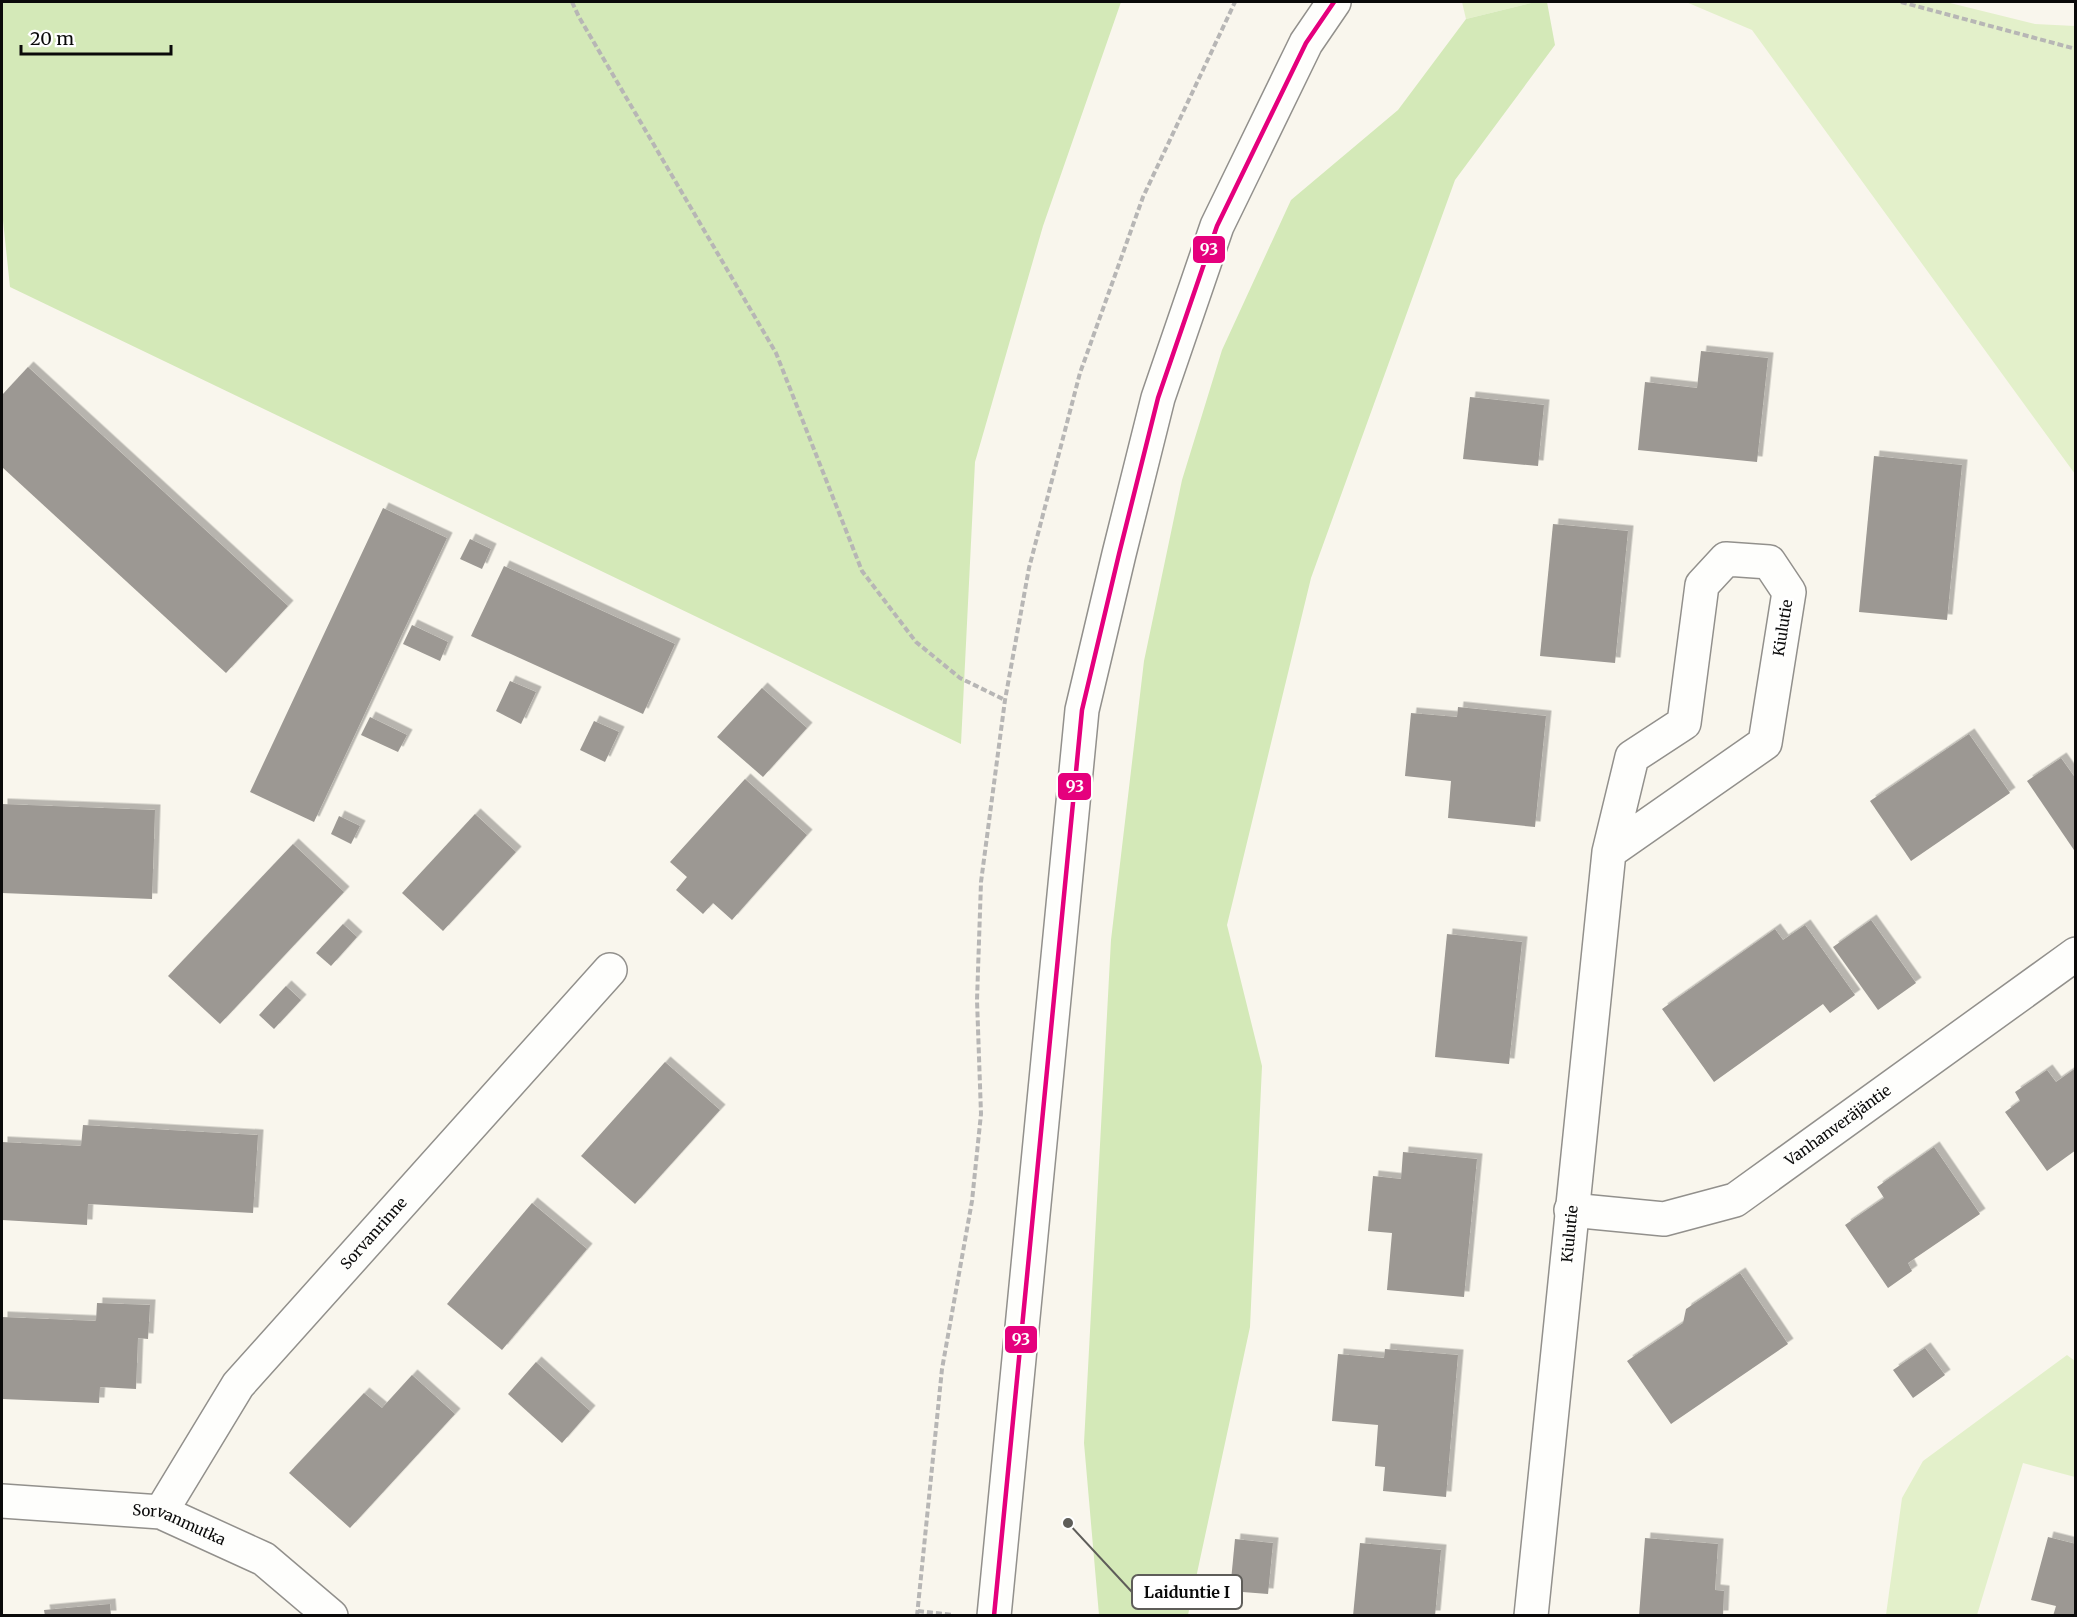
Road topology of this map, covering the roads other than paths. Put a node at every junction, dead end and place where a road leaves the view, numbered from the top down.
1 (1334, 2) edge
2 (1609, 852) junction
3 (2076, 954) edge
4 (610, 970) dead end
5 (1572, 1210) junction
6 (2, 1501) edge
7 (160, 1512) junction
8 (331, 1616) edge
9 (994, 1616) edge
10 (1531, 1616) edge

1 - 9 street
2 - 2 street, Kiulutie
2 - 5 street, Kiulutie
3 - 5 street, Vanhanveräjäntie
4 - 7 street, Sorvanrinne
5 - 10 street, Kiulutie
6 - 7 street, Sorvanmutka
7 - 8 street, Sorvanmutka

